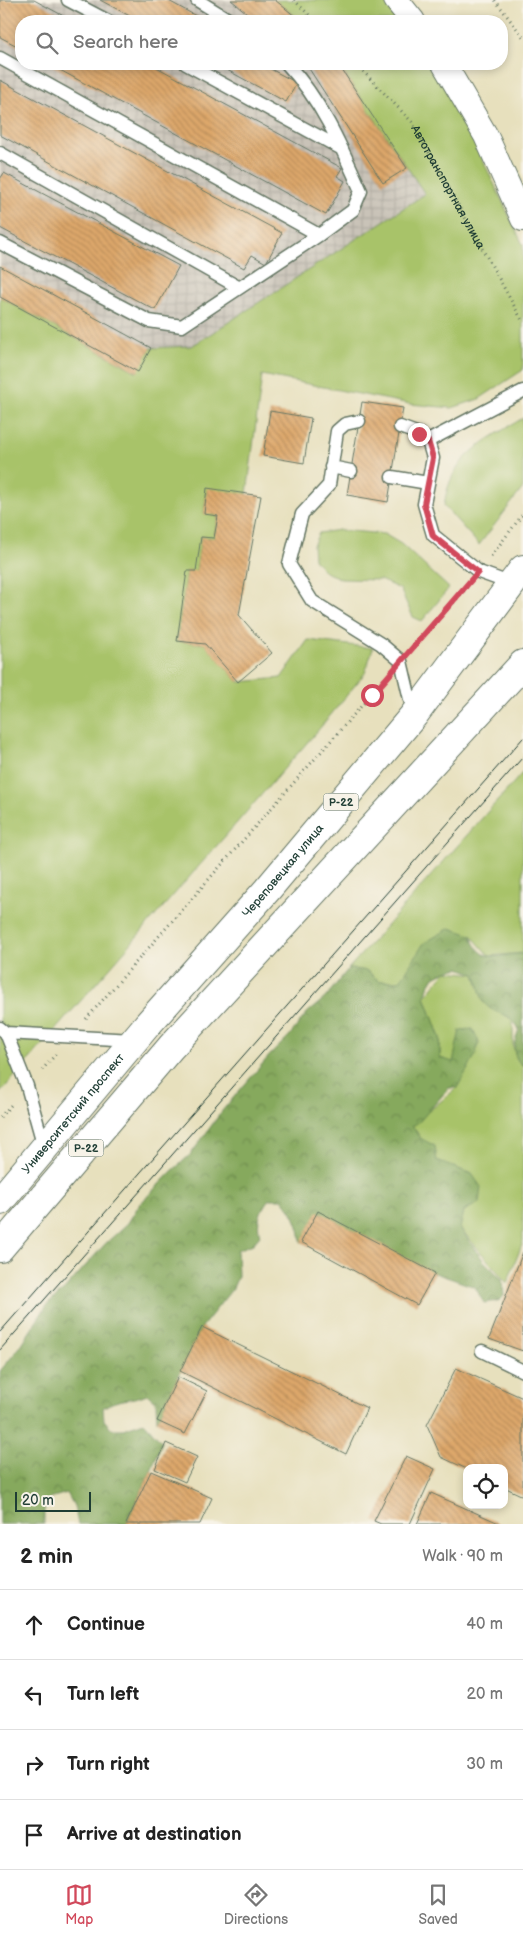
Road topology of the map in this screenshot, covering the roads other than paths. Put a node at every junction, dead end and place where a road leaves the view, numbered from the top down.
1 (68, 0) edge
2 (197, 0) edge
3 (396, 0) edge
4 (97, 15) edge
5 (221, 15) edge
6 (408, 15) edge
7 (0, 58) edge
8 (15, 66) edge
9 (22, 70) edge
10 (197, 70) edge
11 (293, 70) edge
12 (448, 70) edge
13 (342, 149) junction
14 (0, 153) edge
15 (523, 219) edge
16 (319, 235) junction
17 (0, 243) edge
18 (238, 287) junction
19 (523, 391) edge
20 (359, 421) dead end
21 (400, 426) dead end
22 (428, 441) junction
23 (332, 467) junction
24 (351, 471) dead end
25 (392, 477) dead end
26 (428, 483) junction
27 (517, 576) edge
28 (523, 664) edge
29 (414, 715) junction
30 (3, 1030) edge
31 (140, 1033) junction
32 (44, 1149) junction
33 (0, 1201) edge
34 (0, 1248) edge
35 (482, 1351) dead end
36 (523, 1371) edge

1 - 4 lane
2 - 5 lane
3 - 6 street
7 - 8 lane
9 - 16 lane
10 - 13 lane
11 - 13 lane
12 - 15 street
13 - 16 lane
14 - 18 lane
16 - 18 lane
17 - 18 lane
19 - 22 lane
20 - 23 lane
21 - 22 lane
22 - 26 lane
23 - 24 lane
23 - 29 lane
25 - 26 lane
26 - 27 lane
27 - 29 highway, Череповецкая улица / Р-22
28 - 34 highway, Р-22
29 - 31 highway, Череповецкая улица / Р-22
30 - 31 lane
30 - 32 lane
31 - 32 highway, Университетский проспект / Р-22
32 - 33 highway, Университетский проспект / Р-22
35 - 36 lane

